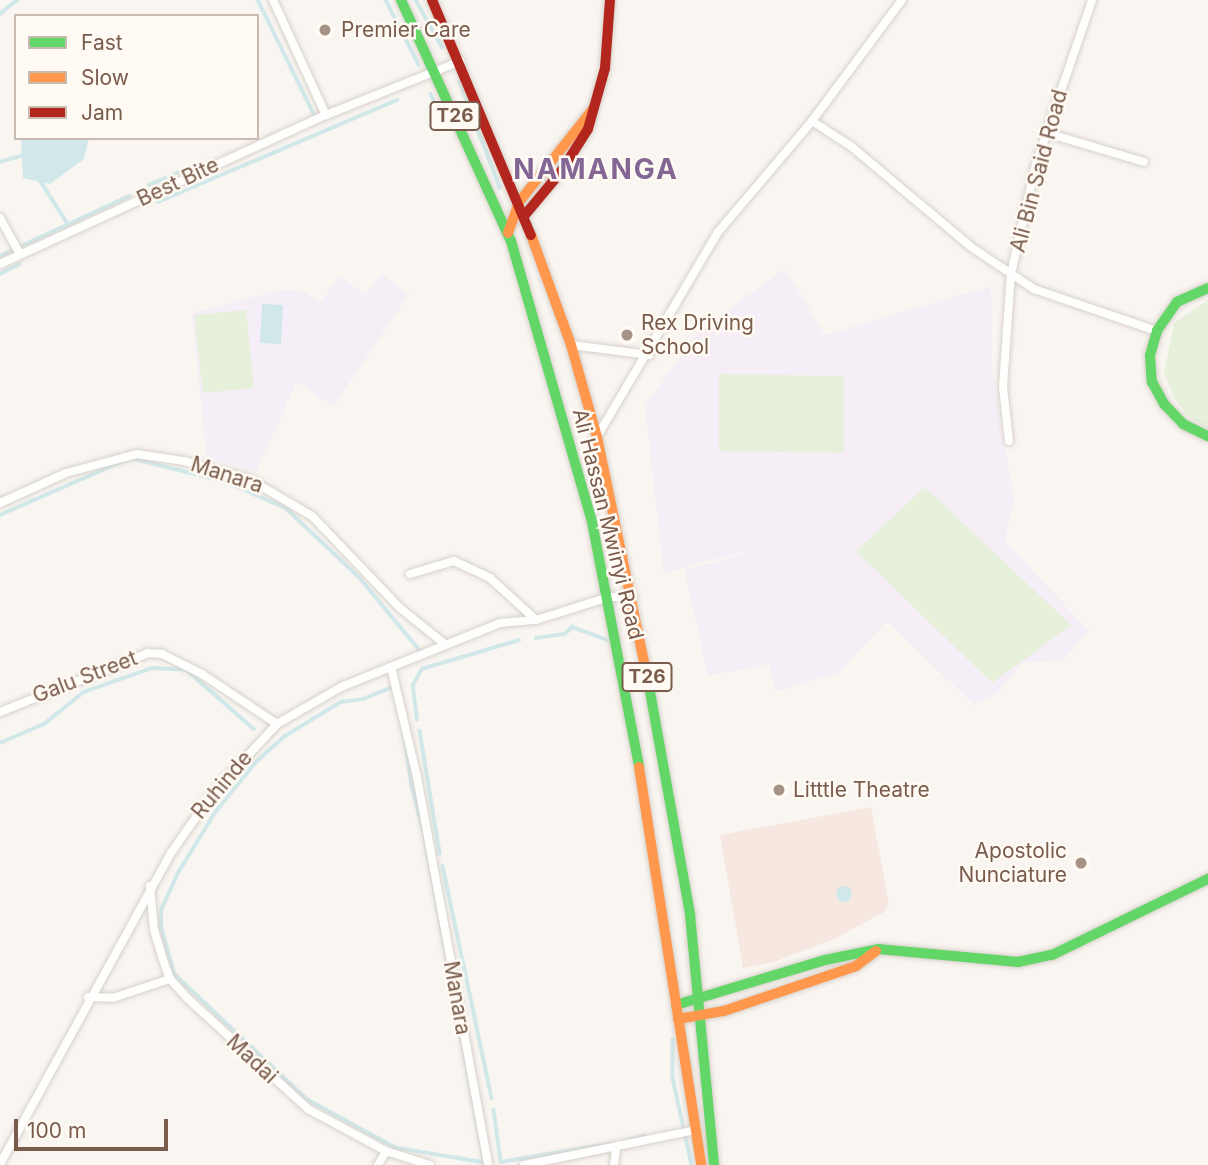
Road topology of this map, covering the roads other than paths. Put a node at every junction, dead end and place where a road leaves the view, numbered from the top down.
1 (274, 0) edge
2 (401, 0) edge
3 (432, 0) edge
4 (610, 0) edge
5 (902, 0) edge
6 (1093, 0) edge
7 (461, 61) junction
8 (435, 71) junction
9 (593, 108) junction
10 (326, 115) junction
11 (811, 121) junction
12 (1047, 133) junction
13 (1144, 162) dead end
14 (519, 202) junction
15 (524, 215) junction
16 (0, 218) edge
17 (508, 233) junction
18 (20, 254) junction
19 (0, 264) edge
20 (1011, 274) junction
21 (1208, 288) edge
22 (1157, 331) junction
23 (571, 345) junction
24 (649, 355) junction
25 (1208, 436) edge
26 (597, 437) junction
27 (1009, 441) dead end
28 (0, 503) edge
29 (410, 575) dead end
30 (609, 597) junction
31 (633, 597) junction
32 (536, 620) junction
33 (445, 644) junction
34 (391, 667) junction
35 (0, 712) edge
36 (277, 724) junction
37 (1208, 879) edge
38 (150, 886) junction
39 (878, 949) junction
40 (170, 979) junction
41 (88, 997) junction
42 (699, 1002) junction
43 (676, 1005) junction
44 (701, 1016) junction
45 (678, 1019) junction
46 (697, 1130) junction
47 (616, 1149) junction
48 (386, 1151) junction
49 (0, 1164) edge
50 (378, 1165) edge
51 (430, 1165) edge
52 (488, 1165) edge
53 (524, 1165) edge
54 (614, 1165) edge
55 (701, 1165) edge
56 (714, 1165) edge

1 - 10 street
2 - 8 main road, Ali Hassan Mwinyi Road / T26
3 - 7 main road, Ali Hassan Mwinyi Road / T26
4 - 9 main road
5 - 11 street
6 - 12 street, Ali Bin Said Road
7 - 8 street, Best Bite
7 - 14 main road, Ali Hassan Mwinyi Road / T26
8 - 10 street, Best Bite
8 - 17 main road, Ali Hassan Mwinyi Road / T26
9 - 14 main road
9 - 15 main road
10 - 18 street, Best Bite
11 - 20 street
11 - 24 street
12 - 13 street
12 - 20 street, Ali Bin Said Road
14 - 15 main road, Ali Hassan Mwinyi Road / T26
14 - 17 main road
15 - 23 main road, Ali Hassan Mwinyi Road / T26
16 - 18 street
17 - 30 main road, Ali Hassan Mwinyi Road / T26
18 - 19 street, Best Bite
20 - 22 street, Ali Bin Said Road
20 - 27 street
21 - 22 main road
22 - 25 main road
23 - 24 street
23 - 26 main road, Ali Hassan Mwinyi Road / T26
24 - 26 street
26 - 31 main road, Ali Hassan Mwinyi Road / T26
28 - 33 street, Manara
29 - 32 street
30 - 31 street, Ruhinde
30 - 32 street, Ruhinde
30 - 43 main road, Ali Hassan Mwinyi Road / T26
31 - 42 main road, Ali Hassan Mwinyi Road / T26
32 - 33 street, Ruhinde
33 - 34 street, Ruhinde
34 - 36 street, Ruhinde
34 - 52 street, Manara
35 - 36 street, Galu Street
36 - 38 street, Ruhinde
37 - 39 main road
38 - 40 street, Madai
38 - 41 street, Ruhinde
39 - 42 main road
39 - 44 main road
40 - 41 street
40 - 48 street, Madai
41 - 49 street, Ruhinde
42 - 43 main road
42 - 44 main road, Ali Hassan Mwinyi Road / T26
43 - 45 main road, Ali Hassan Mwinyi Road / T26
44 - 45 main road
44 - 56 main road, Ali Hassan Mwinyi Road / T26
45 - 46 main road, Ali Hassan Mwinyi Road / T26
46 - 47 street
46 - 55 main road, Ali Hassan Mwinyi Road / T26
47 - 53 street
47 - 54 street
48 - 50 street
48 - 51 street, Madai

